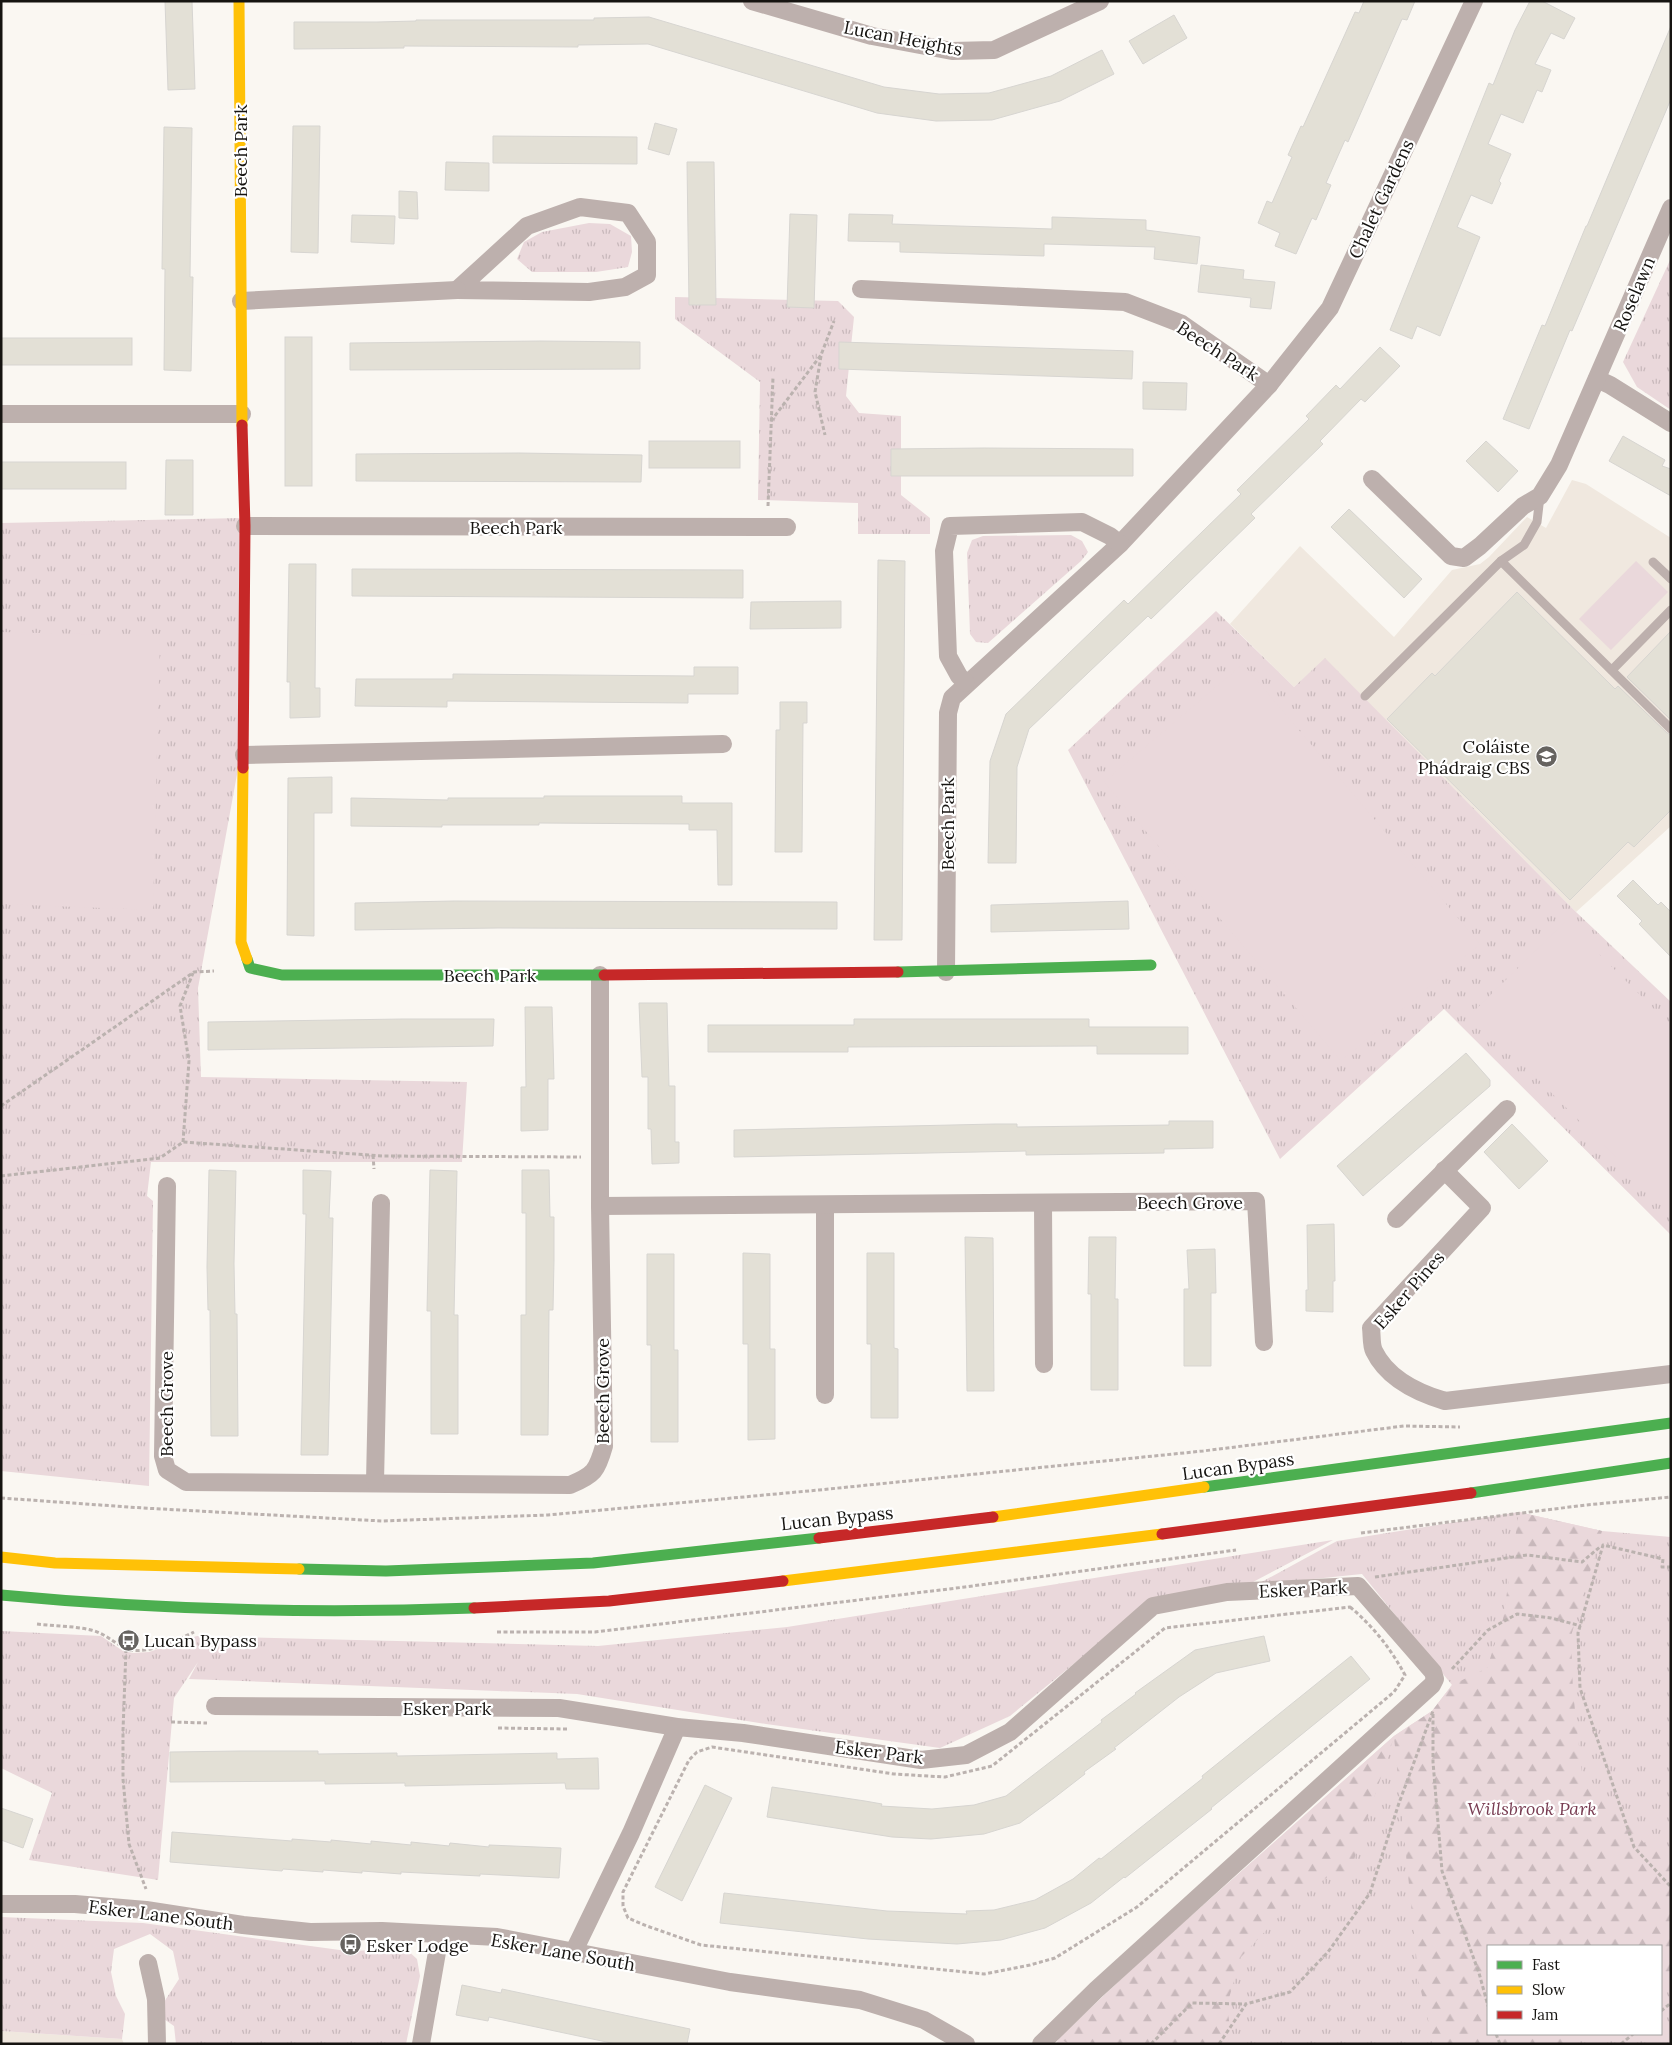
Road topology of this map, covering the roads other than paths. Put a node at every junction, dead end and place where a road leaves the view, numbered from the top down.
1 (239, 1) edge
2 (1100, 1) edge
3 (1474, 1) edge
4 (756, 2) edge
5 (1671, 208) edge
6 (861, 289) dead end
7 (457, 290) junction
8 (241, 301) junction
9 (1598, 379) junction
10 (1269, 385) junction
11 (1, 414) edge
12 (242, 414) junction
13 (1671, 423) edge
14 (1372, 478) dead end
15 (1540, 496) junction
16 (245, 526) junction
17 (787, 528) dead end
18 (1120, 544) junction
19 (1501, 561) junction
20 (1653, 562) dead end
21 (1671, 579) edge
22 (1671, 610) edge
23 (1612, 670) junction
24 (966, 683) junction
25 (1365, 696) dead end
26 (1671, 729) edge
27 (722, 744) dead end
28 (244, 755) junction
29 (1151, 965) dead end
30 (946, 972) junction
31 (600, 975) junction
32 (1508, 1109) dead end
33 (1444, 1170) junction
34 (168, 1186) dead end
35 (381, 1203) dead end
36 (1043, 1203) junction
37 (825, 1205) junction
38 (600, 1206) junction
39 (1396, 1219) dead end
40 (1264, 1342) dead end
41 (1044, 1364) dead end
42 (1671, 1374) edge
43 (825, 1395) dead end
44 (1671, 1423) edge
45 (1671, 1463) edge
46 (1671, 1475) edge
47 (375, 1482) junction
48 (1546, 1483) junction
49 (1, 1557) edge
50 (1, 1595) edge
51 (215, 1706) dead end
52 (677, 1727) junction
53 (1, 1904) edge
54 (440, 1935) junction
55 (573, 1953) junction
56 (148, 1963) dead end
57 (158, 2044) edge
58 (420, 2044) edge
59 (966, 2044) edge
60 (1041, 2044) edge

1 - 8 main road, Beech Park
2 - 4 street, Lucan Heights
3 - 10 street, Chalet Gardens
5 - 9 street, Roselawn
6 - 10 street, Beech Park
7 - 7 street
7 - 8 street
8 - 12 main road, Beech Park
9 - 13 street
9 - 15 street, Roselawn
10 - 18 street, Beech Park
11 - 12 street
12 - 16 main road, Beech Park
14 - 15 street
15 - 19 lane
16 - 17 street, Beech Park
16 - 28 main road, Beech Park
18 - 24 street, Beech Park
18 - 24 street
19 - 23 lane
19 - 25 lane
20 - 21 lane
22 - 23 lane
23 - 26 lane
24 - 30 street, Beech Park
27 - 28 street
28 - 31 main road, Beech Park
29 - 30 main road, Beech Park
30 - 31 main road, Beech Park
31 - 38 street, Beech Grove
32 - 33 street
33 - 39 street
33 - 42 street, Esker Pines
34 - 47 street, Beech Grove
35 - 47 street
36 - 37 street, Beech Grove
36 - 40 street, Beech Grove
36 - 41 street
37 - 38 street, Beech Grove
37 - 43 street
38 - 47 street, Beech Grove
44 - 49 main road, Lucan Bypass
45 - 48 main road
46 - 48 main road
48 - 50 main road
51 - 52 street, Esker Park
52 - 55 street
52 - 60 street, Esker Park
53 - 54 street, Esker Lane South
54 - 55 street, Esker Lane South
54 - 58 street
55 - 59 street, Esker Lane South
56 - 57 street

